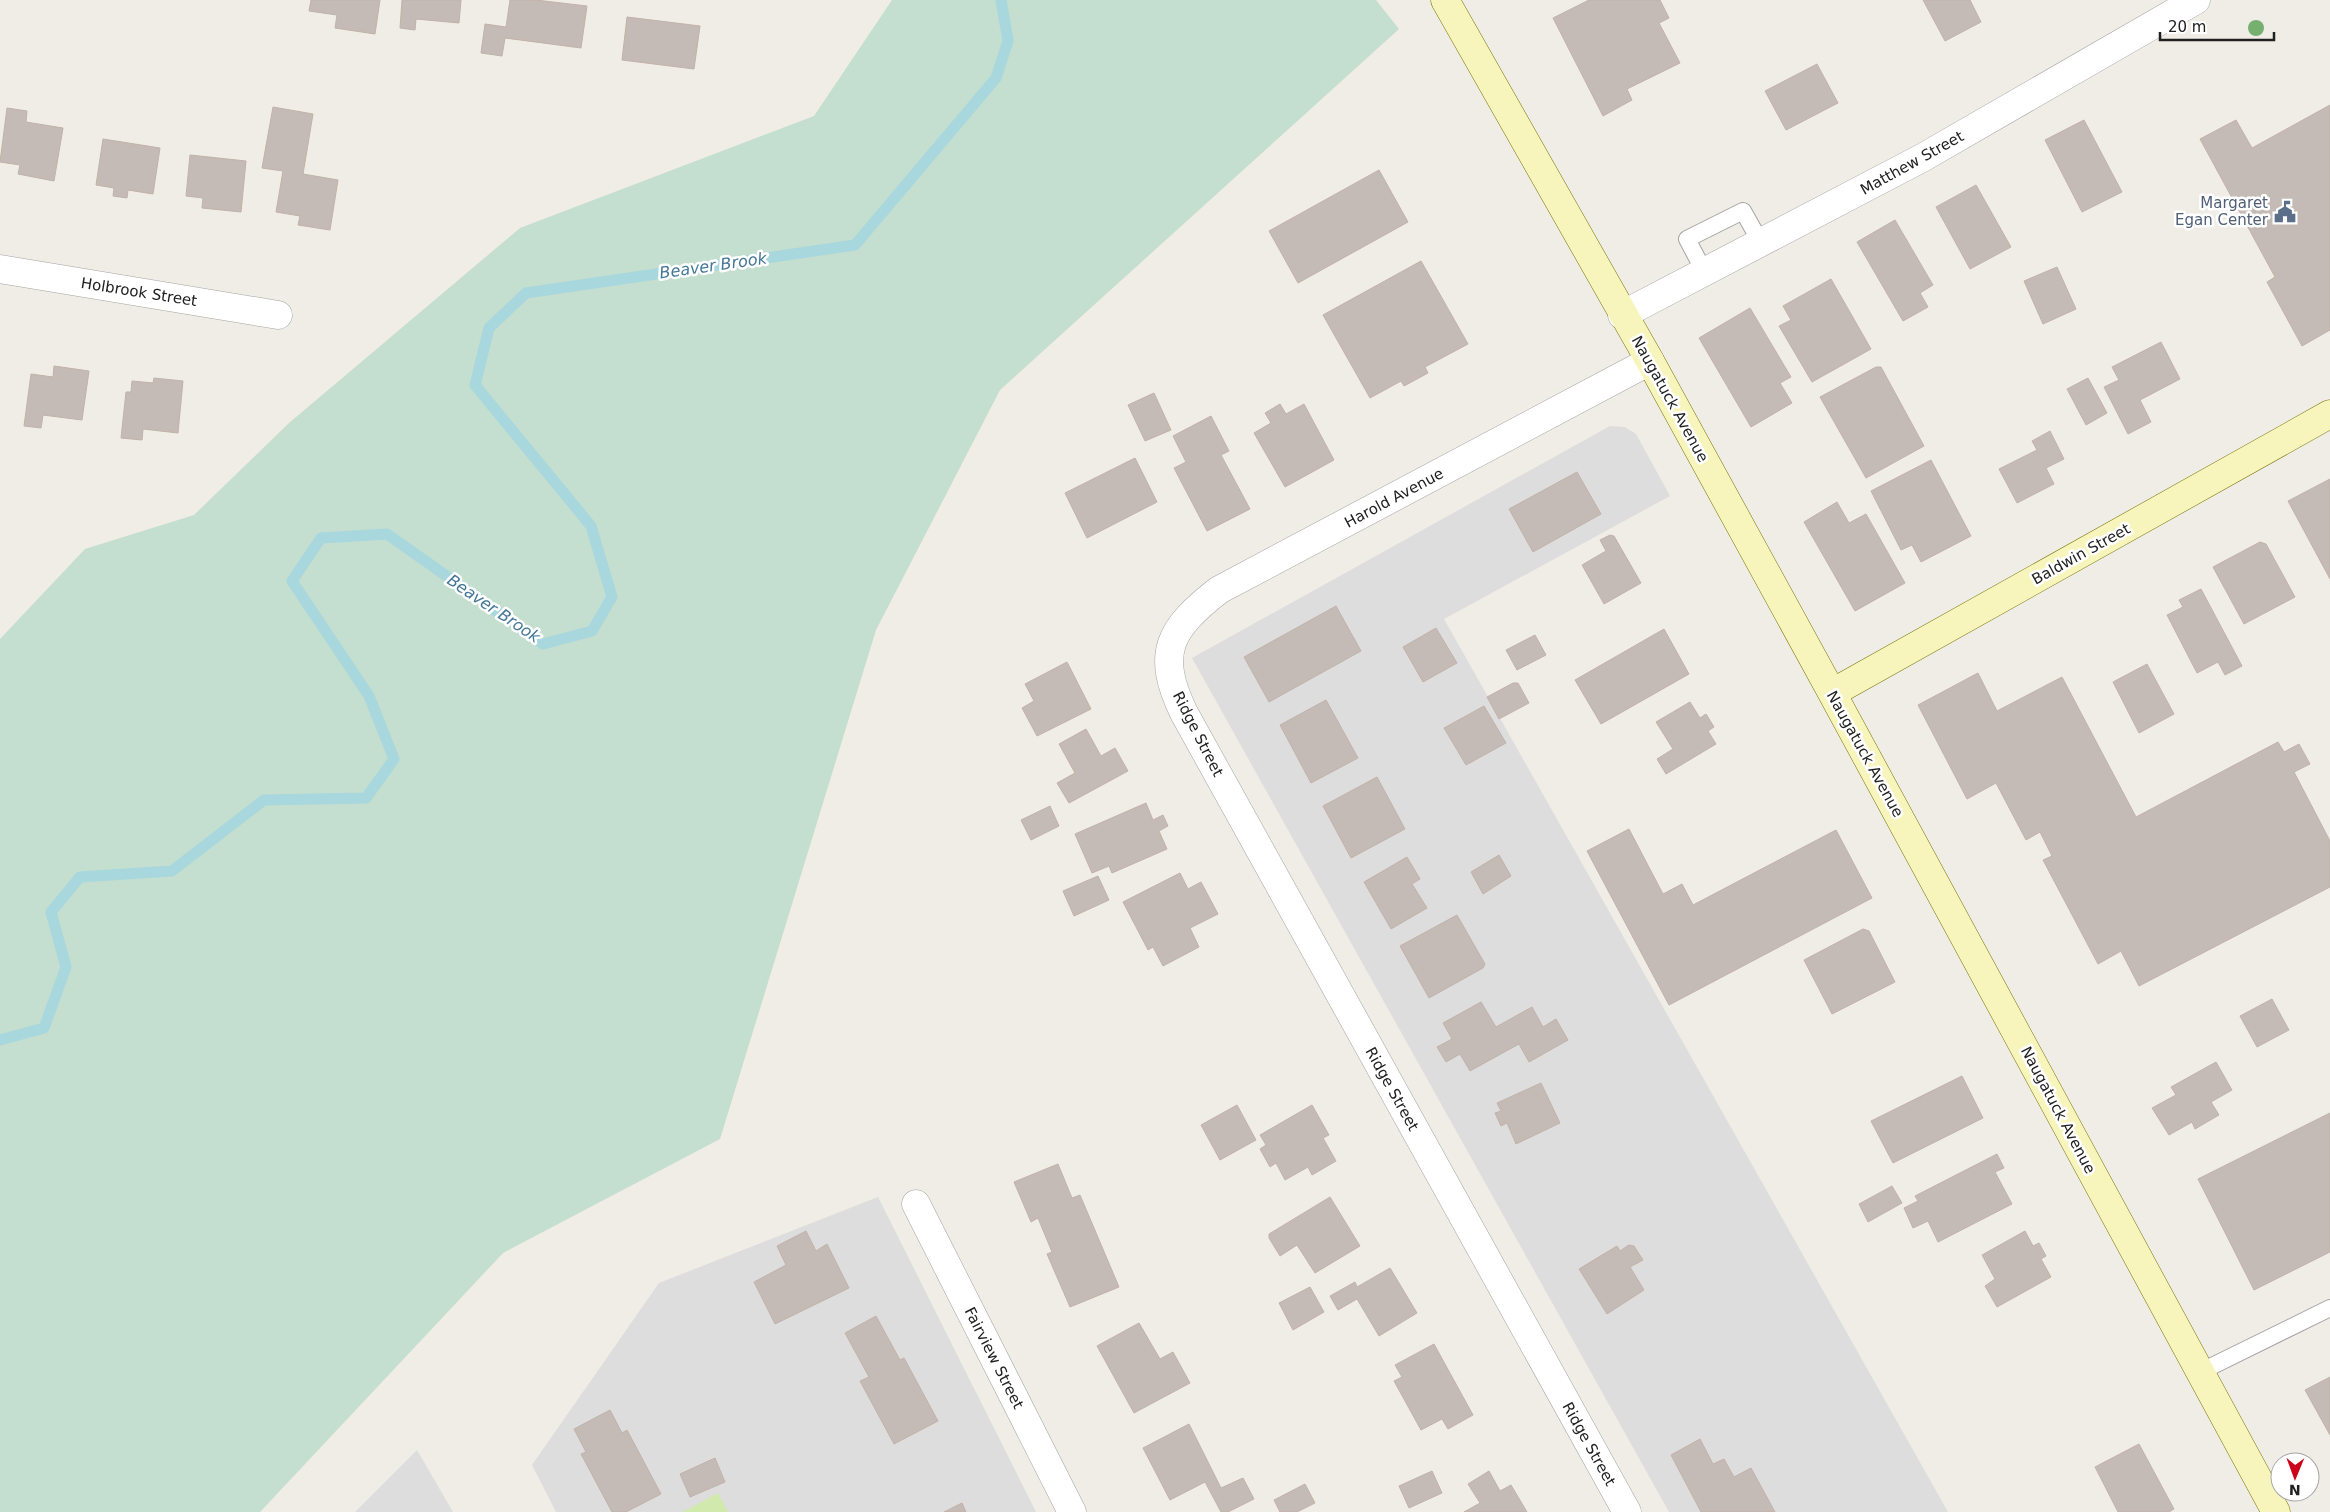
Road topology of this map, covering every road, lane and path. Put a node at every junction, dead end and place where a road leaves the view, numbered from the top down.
1 (1445, 0) edge
2 (2196, 0) edge
3 (1761, 243) junction
4 (0, 269) edge
5 (1705, 273) junction
6 (278, 315) dead end
7 (1622, 315) junction
8 (1650, 361) junction
9 (2330, 414) edge
10 (1168, 663) joint
11 (1832, 693) junction
12 (916, 1204) dead end
13 (2330, 1308) edge
14 (2200, 1372) junction
15 (1072, 1512) edge
16 (1626, 1512) edge
17 (2276, 1512) edge

1 - 7 main road, Naugatuck Avenue
2 - 3 street, Matthew Street
3 - 5 street, Matthew Street
3 - 5 lane
4 - 6 street, Holbrook Street
5 - 7 street, Matthew Street
7 - 8 main road, Naugatuck Avenue
8 - 10 street, Harold Avenue
8 - 11 main road, Naugatuck Avenue
9 - 11 main road, Baldwin Street
10 - 16 street, Ridge Street
11 - 14 main road, Naugatuck Avenue
12 - 15 street, Fairview Street
13 - 14 lane
14 - 17 main road, Naugatuck Avenue

